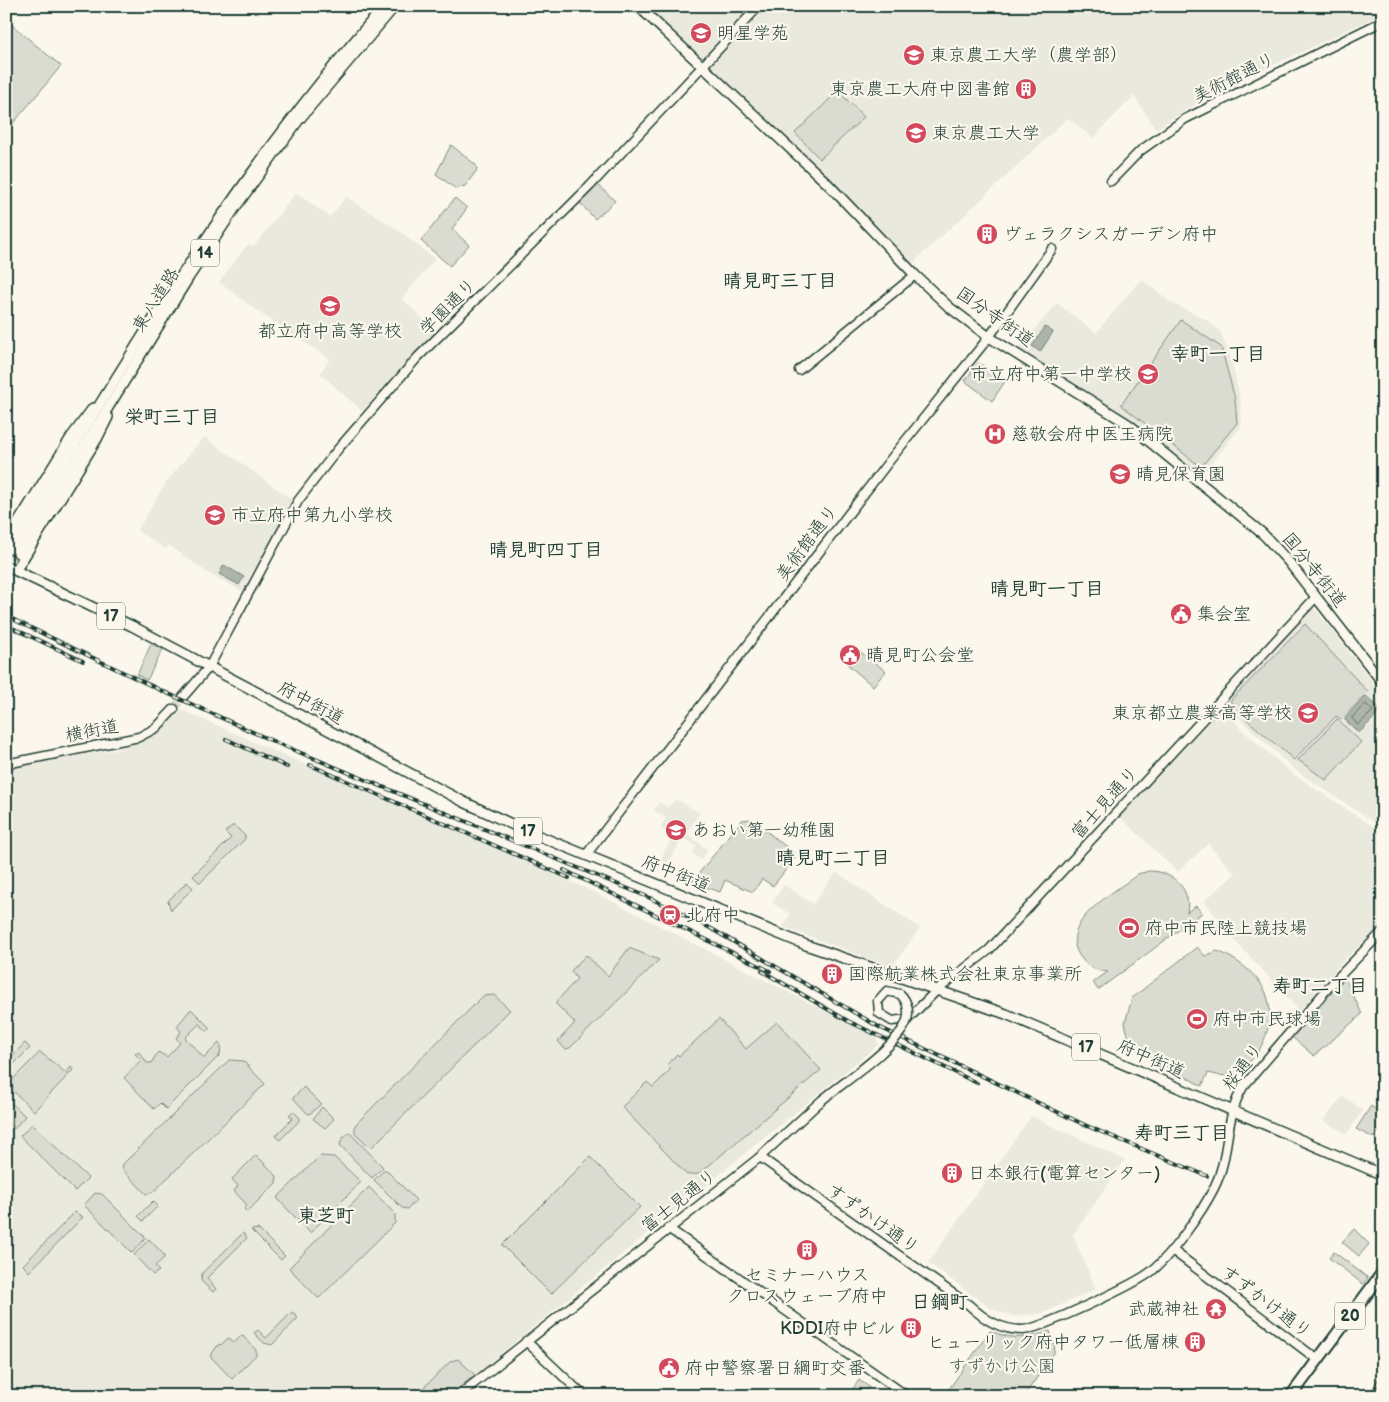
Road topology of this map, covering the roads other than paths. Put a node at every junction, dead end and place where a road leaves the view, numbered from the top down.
1 (385, 6) edge
2 (395, 6) edge
3 (638, 6) edge
4 (758, 6) edge
5 (1383, 20) edge
6 (701, 66) junction
7 (1111, 181) dead end
8 (1052, 249) dead end
9 (915, 275) junction
10 (159, 326) junction
11 (989, 336) junction
12 (132, 354) junction
13 (799, 370) dead end
14 (116, 387) junction
15 (12, 548) edge
16 (6, 566) edge
17 (16, 570) junction
18 (1316, 597) junction
19 (209, 667) junction
20 (1383, 683) edge
21 (183, 697) tunnel mouth
22 (174, 709) tunnel mouth
23 (6, 764) edge
24 (586, 855) junction
25 (1383, 931) edge
26 (937, 990) junction
27 (1231, 1112) junction
28 (760, 1156) junction
29 (1383, 1175) edge
30 (668, 1228) junction
31 (1172, 1250) junction
32 (1383, 1272) edge
33 (526, 1341) junction
34 (1318, 1360) junction
35 (458, 1396) edge
36 (584, 1396) edge
37 (907, 1396) edge
38 (1291, 1396) edge

1 - 12 main road, 東八道路 / 14
2 - 10 main road, 東八道路 / 14
3 - 6 main road, 国分寺街道
4 - 6 street, 学園通り
5 - 7 street, 美術館通り
6 - 9 main road, 国分寺街道
6 - 19 street, 学園通り
8 - 11 street, 美術館通り
9 - 11 main road, 国分寺街道
9 - 13 street
10 - 12 main road
10 - 14 main road, 東八道路 / 14
11 - 18 main road, 国分寺街道
11 - 24 street, 美術館通り
12 - 14 main road, 東八道路 / 14
14 - 15 main road, 東八道路 / 14
14 - 15 main road, 14
14 - 17 main road, 14
16 - 17 main road, 府中街道 / 17
17 - 19 main road, 府中街道 / 17
18 - 20 main road, 国分寺街道
18 - 26 street, 富士見通り
19 - 21 street
19 - 24 main road, 府中街道 / 17
22 - 23 street, 横街道
24 - 26 main road, 府中街道 / 17
25 - 27 street, 桜通り
26 - 27 main road, 府中街道 / 17
26 - 28 street, 富士見通り, bridge
27 - 29 main road, 府中街道 / 17
27 - 31 street, すずかけ通り
28 - 30 street, 富士見通り
28 - 31 street, すずかけ通り
30 - 33 street, 富士見通り
30 - 37 street
31 - 34 street, すずかけ通り
32 - 34 highway, 20
33 - 35 street, 富士見通り
33 - 36 street
34 - 38 highway, 20

